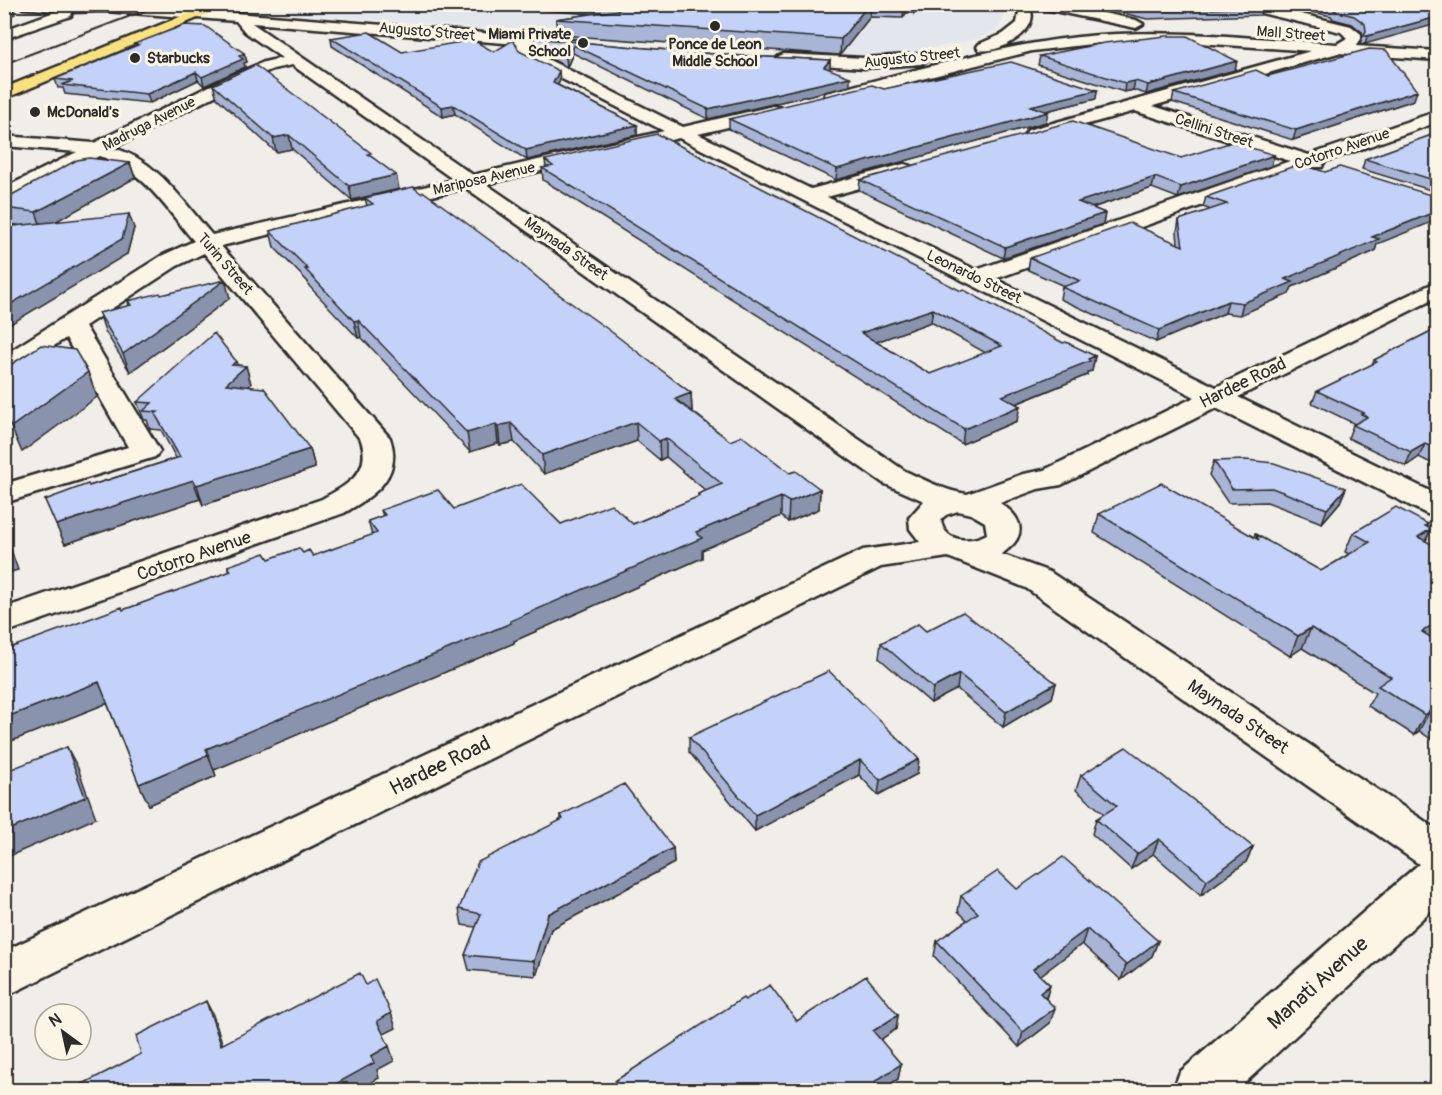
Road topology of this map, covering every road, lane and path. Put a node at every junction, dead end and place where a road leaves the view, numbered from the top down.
1 (23, 4) edge
2 (225, 4) edge
3 (1020, 4) edge
4 (1040, 4) edge
5 (1241, 4) edge
6 (79, 5) edge
7 (273, 5) edge
8 (198, 10) edge
9 (175, 13) junction
10 (240, 18) junction
11 (4, 28) edge
12 (1148, 31) junction
13 (4, 35) edge
14 (520, 39) junction
15 (1354, 39) junction
16 (1437, 44) edge
17 (594, 45) edge
18 (1043, 45) junction
19 (1001, 46) junction
20 (1335, 49) junction
21 (1437, 56) edge
22 (772, 58) edge
23 (296, 60) junction
24 (864, 63) junction
25 (1023, 68) edge
26 (908, 79) junction
27 (4, 80) edge
28 (4, 94) edge
29 (1104, 95) dead end
30 (816, 101) edge
31 (1136, 105) junction
32 (793, 106) edge
33 (1437, 116) edge
34 (683, 132) junction
35 (1020, 138) edge
36 (4, 141) edge
37 (98, 150) junction
38 (1309, 161) junction
39 (918, 166) edge
40 (1339, 171) edge
41 (469, 182) junction
42 (811, 195) junction
43 (4, 196) edge
44 (207, 243) junction
45 (975, 278) junction
46 (1437, 288) edge
47 (71, 324) junction
48 (4, 367) edge
49 (1215, 396) junction
50 (375, 475) joint
51 (894, 477) junction
52 (1050, 480) junction
53 (4, 494) edge
54 (964, 503) junction
55 (1437, 507) edge
56 (924, 520) junction
57 (1004, 528) junction
58 (954, 549) junction
59 (875, 557) junction
60 (1038, 580) junction
61 (4, 621) edge
62 (1437, 854) edge
63 (1437, 875) edge
64 (4, 975) edge
65 (1199, 1090) edge

1 - 6 street, Augusto Street
2 - 8 highway
3 - 19 street
4 - 12 street
5 - 15 street
6 - 9 street, Augusto Street
6 - 11 street
6 - 13 street
7 - 10 street
8 - 9 street, Augusto Street
8 - 10 street, Augusto Street
8 - 28 highway
9 - 27 highway
10 - 14 street, Augusto Street
10 - 23 street, Maynada Street
12 - 15 street, Mall Street
12 - 18 street
12 - 20 street, Mall Street
14 - 17 street, Augusto Street
14 - 34 street, Leonardo Street
15 - 16 street, Mall Street
15 - 20 street
18 - 19 street
18 - 19 street
19 - 24 street, Augusto Street
19 - 25 street
19 - 26 street
20 - 21 street, Mall Street
20 - 31 street
22 - 24 street, Augusto Street
23 - 37 street, Madruga Avenue
23 - 41 street, Maynada Street
24 - 26 street
26 - 30 street
29 - 31 street, Cellini Street
31 - 35 street
31 - 38 street, Cellini Street
32 - 34 street, Mariposa Avenue
33 - 38 street, Cotorro Avenue
34 - 41 street, Mariposa Avenue
34 - 42 street, Leonardo Street
36 - 37 street, Turin Street
37 - 43 street, Madruga Avenue
37 - 44 street, Turin Street
38 - 40 street, Cellini Street
38 - 45 street, Cotorro Avenue
39 - 42 street
41 - 44 street, Mariposa Avenue
41 - 51 street, Maynada Street
42 - 45 street, Leonardo Street
44 - 47 street, Mariposa Avenue
44 - 50 street, Turin Street
45 - 49 street, Leonardo Street
46 - 49 street, Hardee Road
47 - 48 street, Mariposa Avenue
47 - 53 street
49 - 52 street, Hardee Road
49 - 55 street, Leonardo Street
50 - 61 street, Cotorro Avenue
51 - 54 street, Maynada Street
51 - 56 street, Maynada Street
52 - 54 street, Hardee Road
52 - 57 street, Hardee Road
54 - 56 street, Hardee Road
54 - 57 street, Maynada Street
56 - 58 street, Maynada Street
56 - 59 street, Hardee Road
57 - 58 street, Hardee Road
57 - 60 street, Maynada Street
58 - 59 street, Hardee Road
58 - 60 street, Maynada Street
59 - 64 street, Hardee Road
60 - 62 street, Maynada Street
63 - 65 street, Manati Avenue

